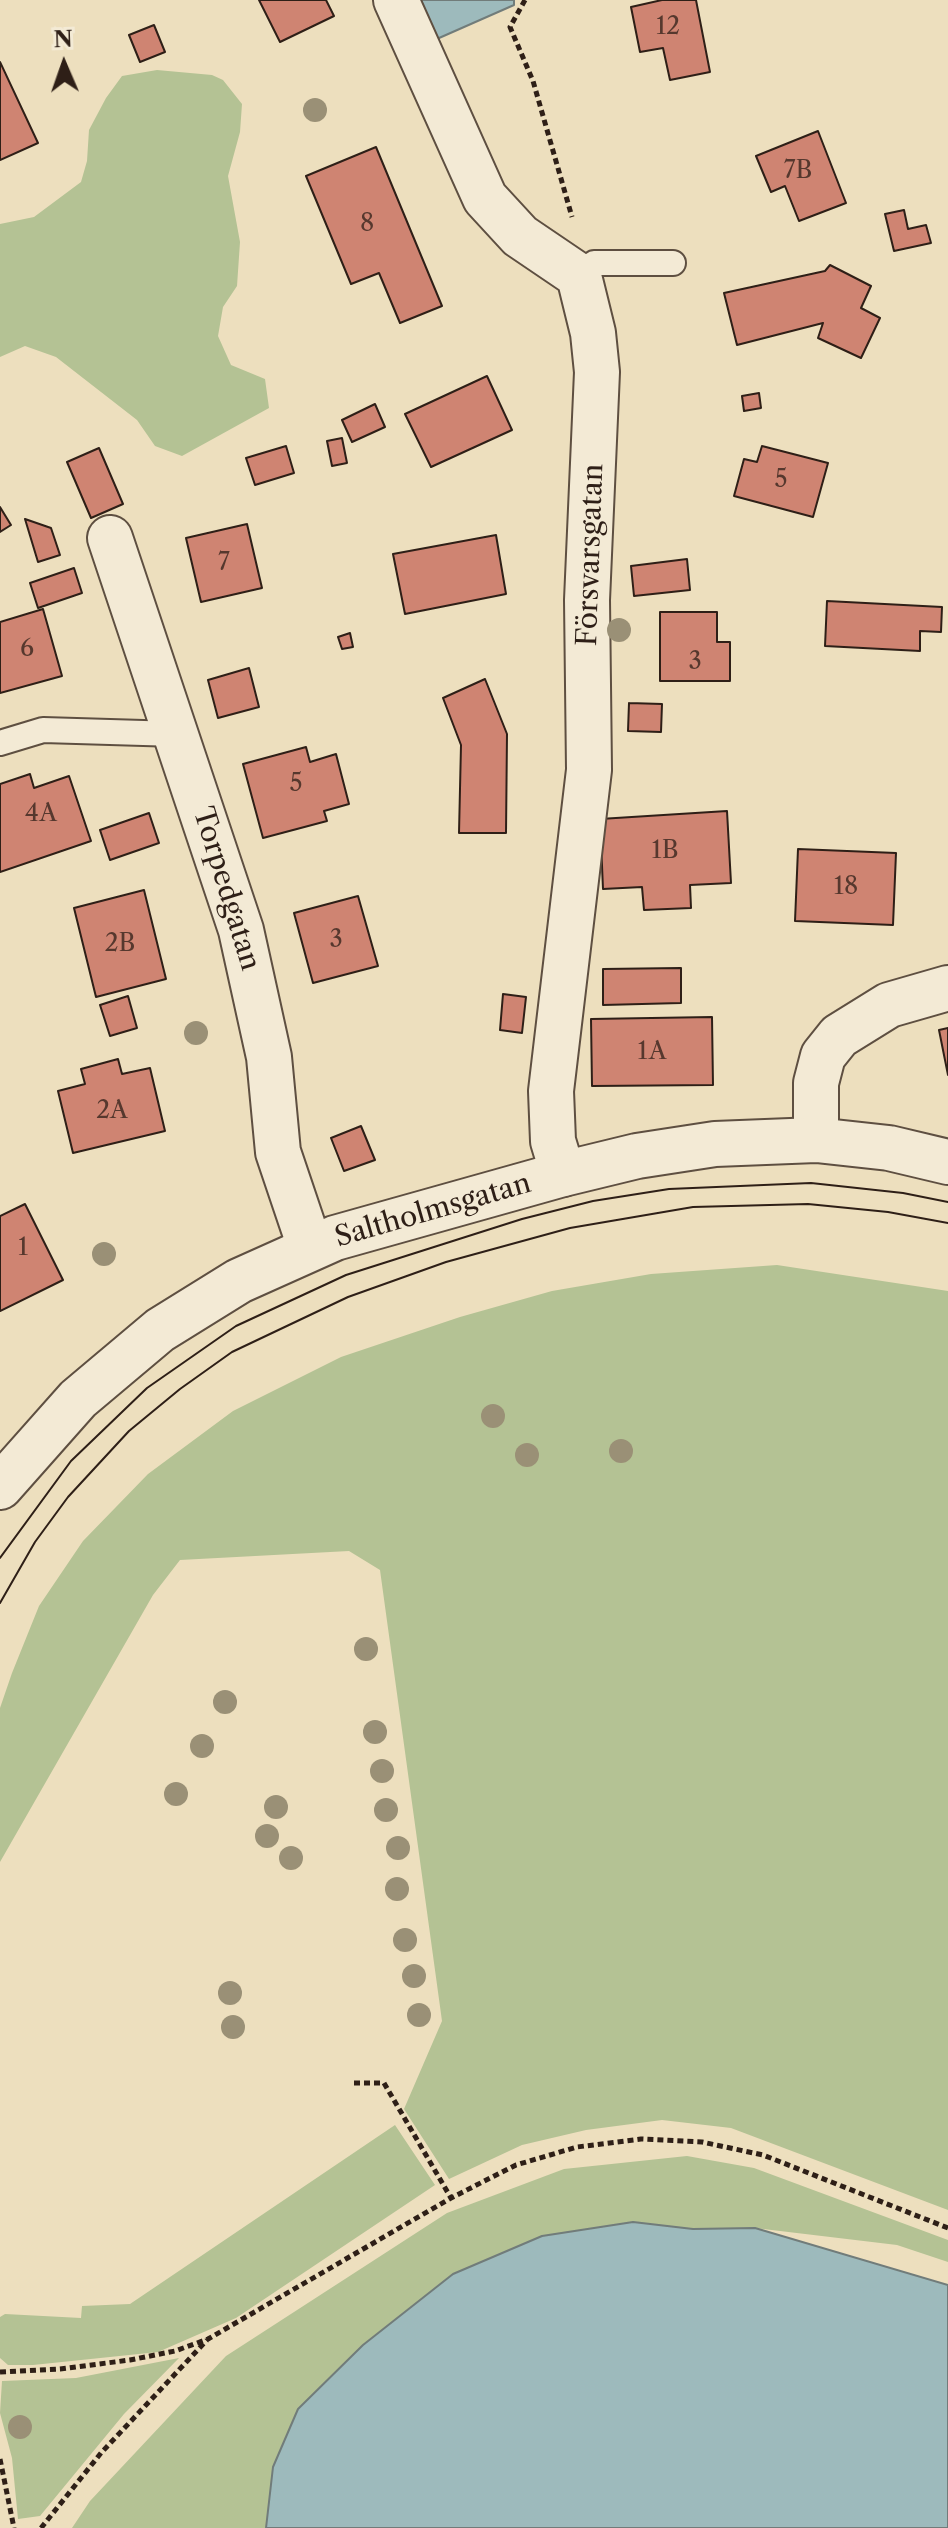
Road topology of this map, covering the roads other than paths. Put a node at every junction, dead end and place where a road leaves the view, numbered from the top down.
1 (396, 0) edge
2 (673, 263) dead end
3 (579, 276) junction
4 (110, 538) dead end
5 (177, 734) junction
6 (0, 743) edge
7 (948, 988) edge
8 (816, 1140) junction
9 (948, 1162) edge
10 (563, 1174) junction
11 (310, 1247) junction
12 (1, 1482) edge

1 - 3 street
2 - 3 lane
3 - 10 street, Försvarsgatan
4 - 5 street, Torpedgatan
5 - 6 lane
5 - 11 street, Torpedgatan
7 - 8 street
8 - 9 street, Saltholmsgatan
8 - 10 street, Saltholmsgatan
10 - 11 street, Saltholmsgatan
11 - 12 street, Saltholmsgatan

